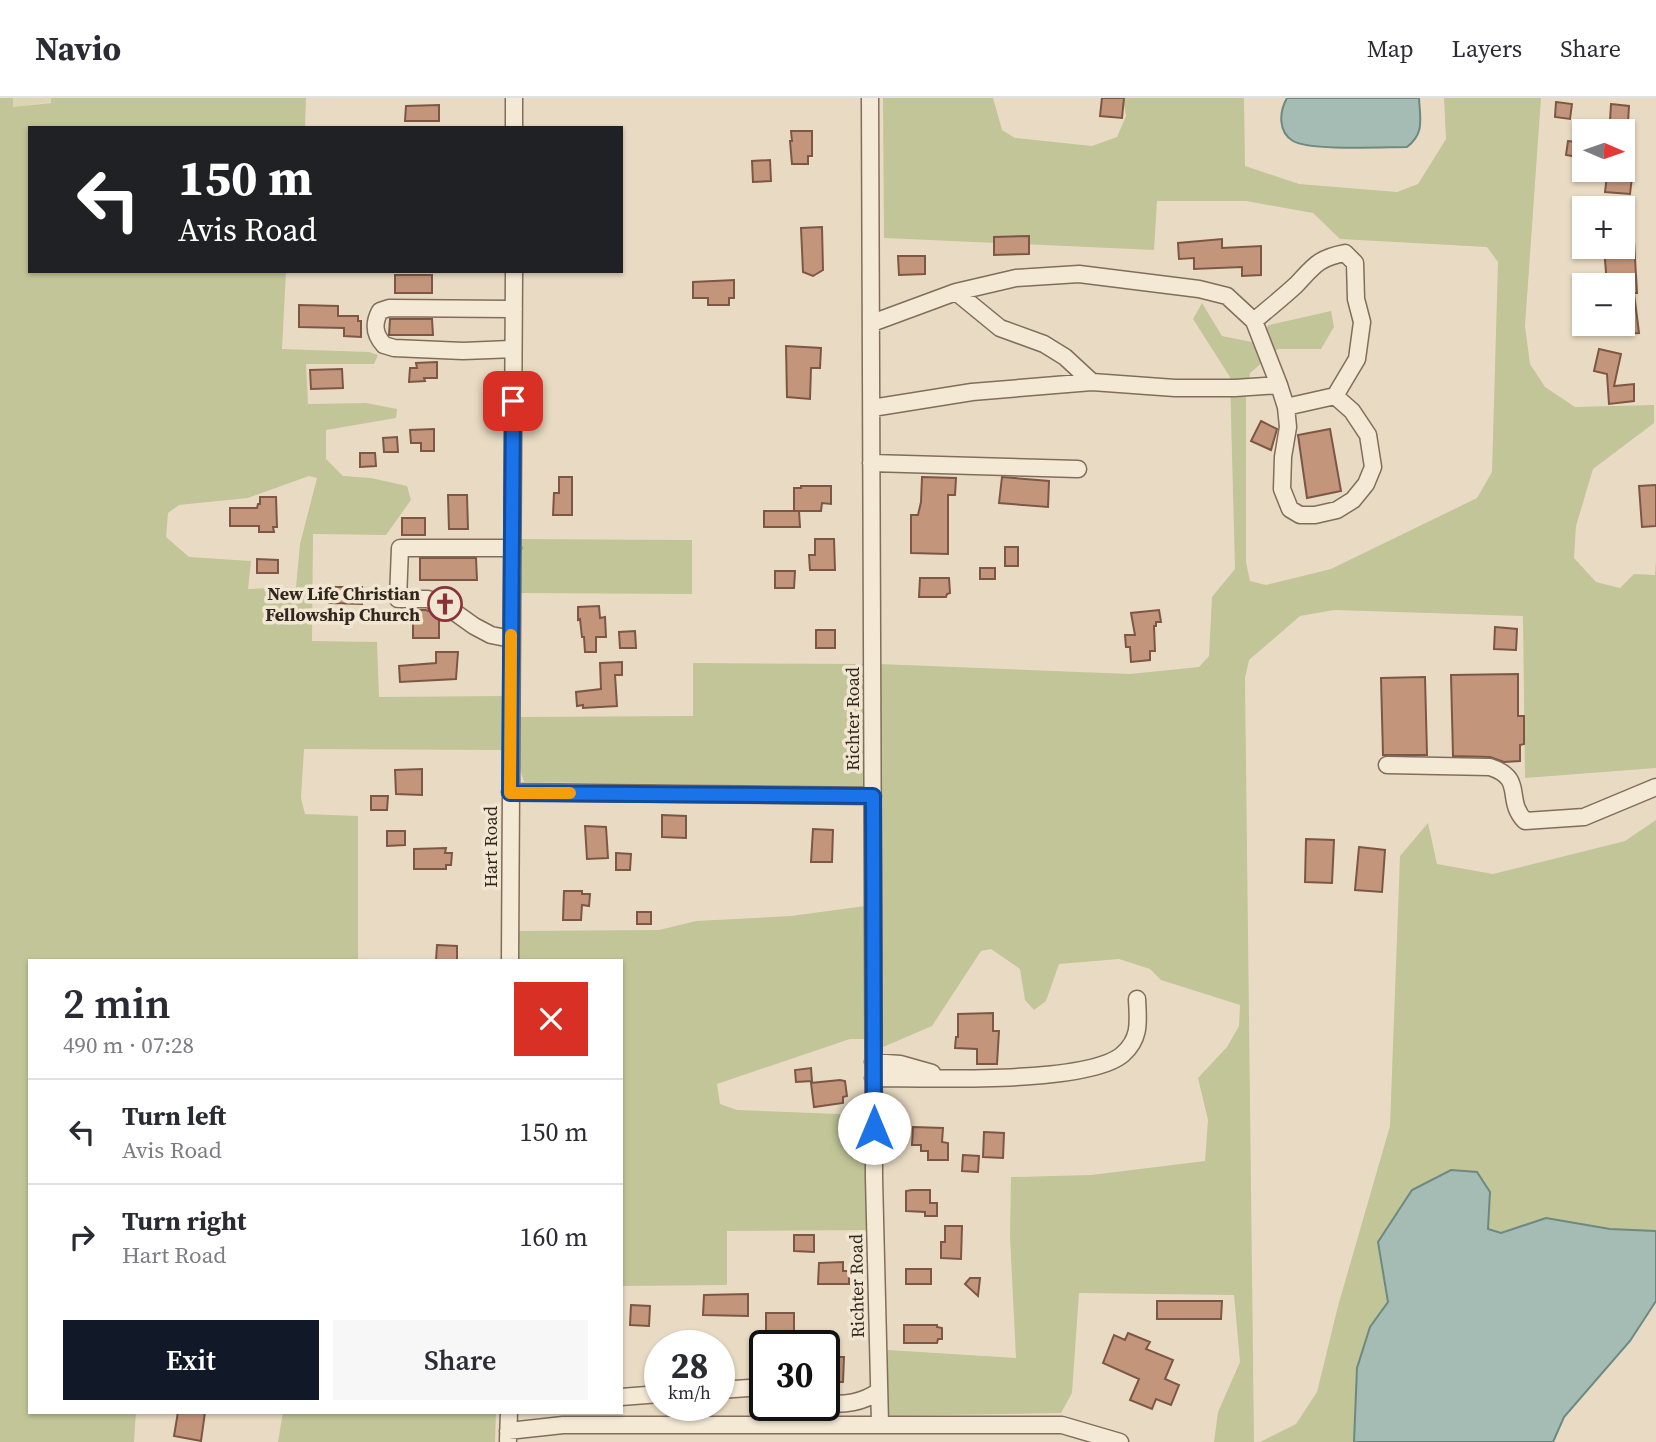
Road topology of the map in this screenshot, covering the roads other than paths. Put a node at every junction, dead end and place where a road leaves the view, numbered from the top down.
1 (514, 98) edge
2 (870, 98) edge
3 (514, 126) edge
4 (514, 273) edge
5 (956, 292) junction
6 (514, 309) junction
7 (1254, 321) junction
8 (872, 323) junction
9 (513, 349) junction
10 (1092, 382) junction
11 (1279, 386) junction
12 (1335, 396) junction
13 (1286, 407) junction
14 (872, 408) junction
15 (871, 463) junction
16 (1078, 469) dead end
17 (513, 548) junction
18 (511, 639) junction
19 (1387, 765) dead end
20 (1656, 787) edge
21 (510, 793) junction
22 (873, 796) junction
23 (510, 959) edge
24 (1137, 999) dead end
25 (873, 1070) junction
26 (879, 1391) junction
27 (644, 1395) edge
28 (623, 1397) edge
29 (840, 1404) edge
30 (509, 1414) edge
31 (880, 1423) junction
32 (508, 1437) edge
33 (1120, 1442) edge

1 - 3 street
2 - 8 street, Richter Road
4 - 6 street, Hart Road
5 - 7 street
5 - 8 street
5 - 10 street
6 - 9 street, Hart Road
6 - 9 street
7 - 11 street
7 - 12 street
8 - 14 street, Richter Road
9 - 17 street, Hart Road
10 - 11 street
10 - 14 street
11 - 13 street
12 - 13 street
12 - 13 street
14 - 15 street, Richter Road
15 - 16 street
15 - 22 street, Richter Road
17 - 18 street, Hart Road
17 - 18 street
18 - 21 street, Hart Road
19 - 20 street
21 - 22 street
21 - 23 street, Hart Road
22 - 25 street, Richter Road
24 - 25 street
25 - 26 street, Richter Road
26 - 29 street
26 - 31 street, Richter Road
27 - 28 street
30 - 32 street
31 - 32 street
31 - 33 street

